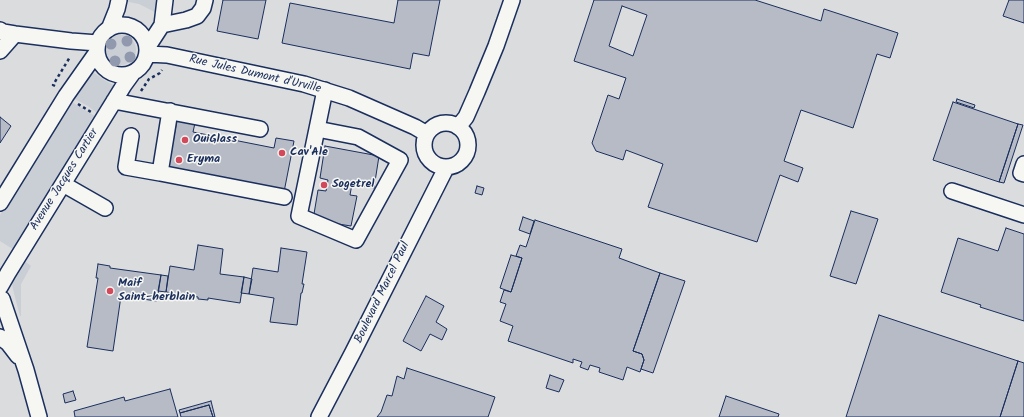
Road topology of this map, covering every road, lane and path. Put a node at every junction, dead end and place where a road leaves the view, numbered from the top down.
1 (120, 0) edge
2 (165, 0) edge
3 (205, 0) edge
4 (512, 0) edge
5 (162, 25) junction
6 (109, 29) junction
7 (0, 30) edge
8 (15, 34) junction
9 (97, 47) junction
10 (0, 50) edge
11 (147, 51) junction
12 (132, 74) junction
13 (324, 90) junction
14 (114, 101) junction
15 (170, 111) junction
16 (458, 127) junction
17 (260, 129) dead end
18 (317, 129) junction
19 (428, 134) junction
20 (131, 136) dead end
21 (1024, 164) edge
22 (446, 168) junction
23 (160, 173) junction
24 (1024, 174) edge
25 (63, 184) junction
26 (952, 191) dead end
27 (284, 197) dead end
28 (0, 203) edge
29 (105, 208) dead end
30 (1024, 215) edge
31 (1, 295) edge
32 (0, 336) edge
33 (26, 370) junction
34 (39, 417) edge
35 (318, 417) edge

1 - 6 street
2 - 5 street
3 - 5 street
4 - 16 street
5 - 11 street
6 - 9 street
6 - 11 street
7 - 8 street
8 - 9 street
8 - 10 street
9 - 12 street
9 - 28 street
11 - 12 street
11 - 13 street, Rue Jules Dumont d'Urville
12 - 14 street, Avenue Jacques Cartier
13 - 18 street
13 - 19 street, Rue Jules Dumont d'Urville
14 - 15 street
14 - 25 street, Avenue Jacques Cartier
15 - 17 street
15 - 23 street
16 - 19 street
16 - 22 street
18 - 18 street
19 - 22 street
20 - 23 street
21 - 24 street
22 - 35 street, Boulevard Marcel Paul
23 - 27 street
25 - 29 street
25 - 31 street, Avenue Jacques Cartier
26 - 30 street
31 - 33 street
32 - 33 street
33 - 34 street

